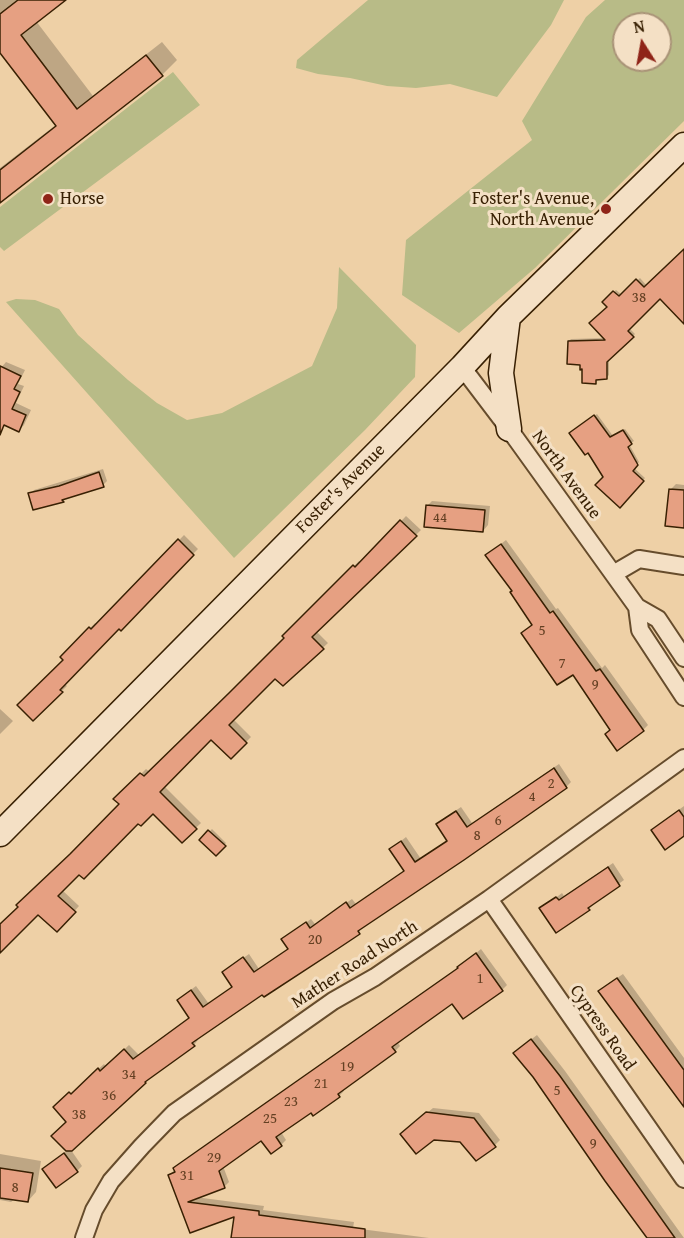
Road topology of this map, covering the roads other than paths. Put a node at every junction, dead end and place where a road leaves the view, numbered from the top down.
1 (684, 145) edge
2 (508, 317) junction
3 (462, 368) junction
4 (509, 429) junction
5 (684, 566) edge
6 (615, 573) junction
7 (637, 607) junction
8 (684, 658) edge
9 (684, 697) edge
10 (684, 758) edge
11 (0, 834) edge
12 (489, 898) junction
13 (684, 1179) edge
14 (84, 1238) edge

1 - 2 main road, Foster's Avenue
2 - 3 main road, Foster's Avenue
2 - 4 main road
3 - 4 street, North Avenue
3 - 11 main road, Foster's Avenue
4 - 6 street, North Avenue
5 - 6 street
6 - 7 street, North Avenue
7 - 8 street, North Avenue
7 - 9 street, North Avenue
10 - 12 street, Mather Road North
12 - 13 street, Cypress Road
12 - 14 street, Mather Road North

